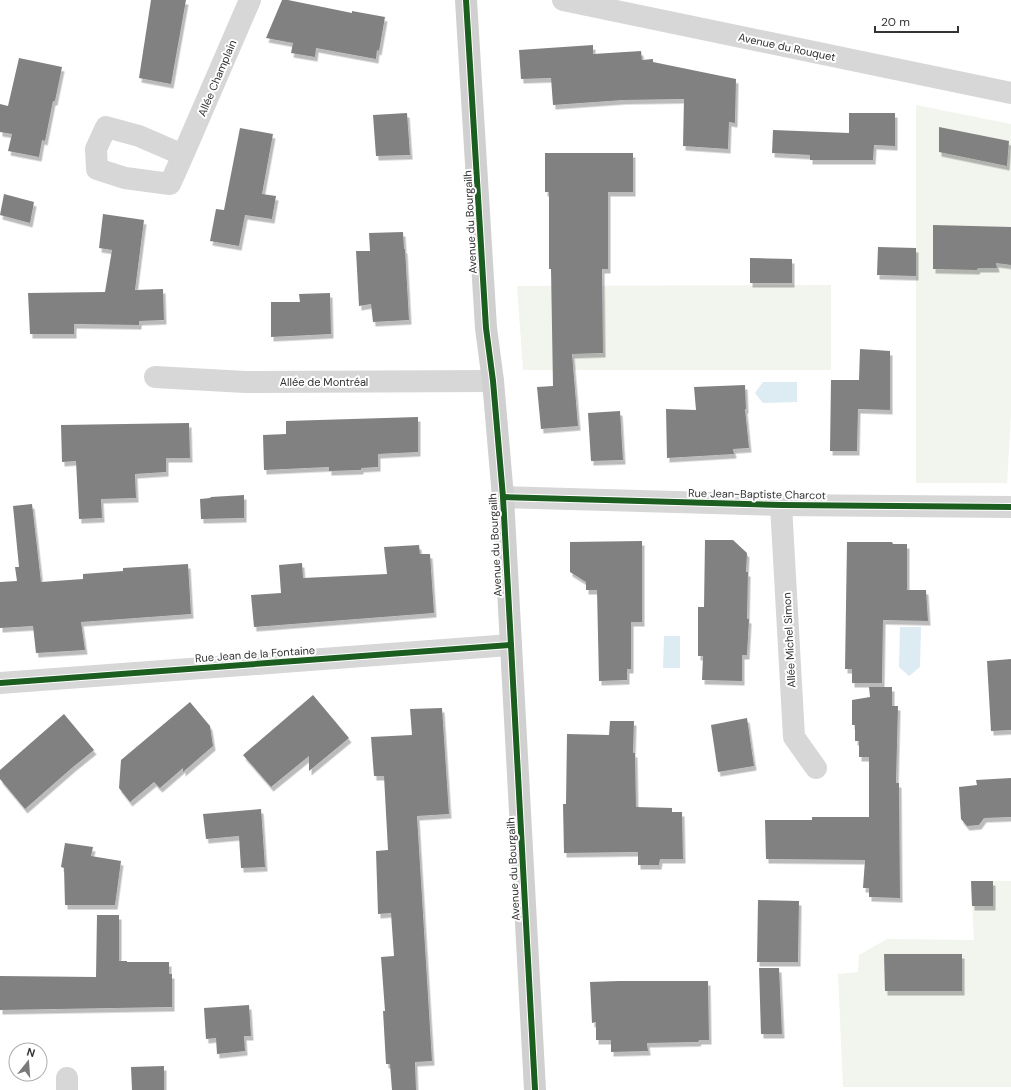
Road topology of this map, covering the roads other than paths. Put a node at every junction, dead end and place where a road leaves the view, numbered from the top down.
1 (250, 0) edge
2 (466, 0) edge
3 (563, 0) edge
4 (1011, 93) edge
5 (184, 156) dead end
6 (155, 377) dead end
7 (493, 381) junction
8 (503, 497) junction
9 (781, 505) junction
10 (1011, 507) edge
11 (511, 645) junction
12 (0, 683) edge
13 (816, 768) dead end
14 (535, 1090) edge

1 - 5 street, Allée Champlain
2 - 7 main road, Avenue du Bourgailh
3 - 4 street, Avenue du Rouquet
6 - 7 street, Allée de Montréal
7 - 8 main road, Avenue du Bourgailh
8 - 9 street, Rue Jean-Baptiste Charcot
8 - 11 main road, Avenue du Bourgailh
9 - 10 street, Rue Jean-Baptiste Charcot
9 - 13 street, Allée Michel Simon
11 - 12 street, Rue Jean de la Fontaine
11 - 14 main road, Avenue du Bourgailh

